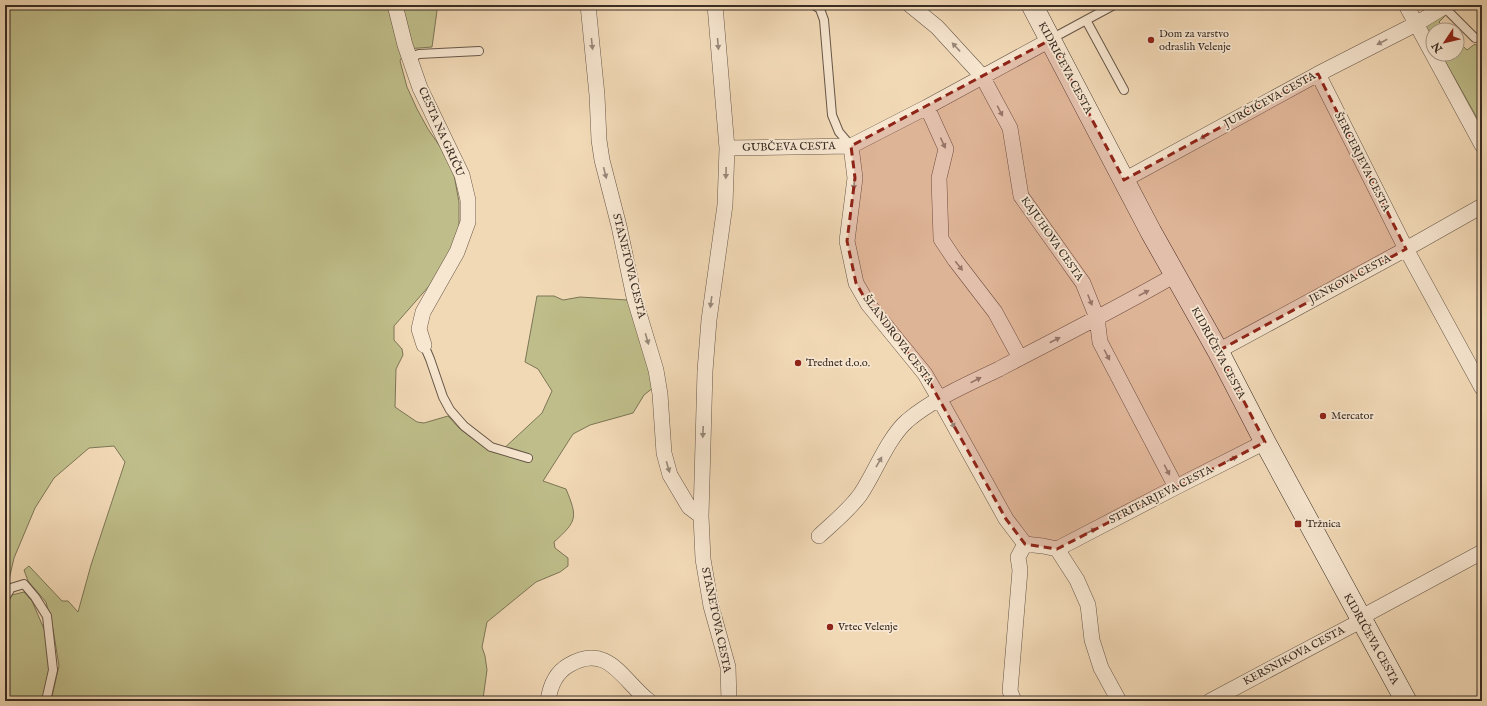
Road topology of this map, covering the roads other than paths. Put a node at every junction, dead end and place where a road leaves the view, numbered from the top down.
1 (395, 5) edge
2 (588, 5) edge
3 (715, 5) edge
4 (814, 5) edge
5 (910, 5) edge
6 (1032, 5) edge
7 (1114, 5) edge
8 (1406, 5) edge
9 (1446, 6) edge
10 (1086, 20) junction
11 (1416, 24) junction
12 (1476, 38) dead end
13 (1050, 40) junction
14 (479, 50) dead end
15 (409, 58) junction
16 (1318, 74) junction
17 (982, 76) junction
18 (1124, 90) dead end
19 (926, 107) junction
20 (1482, 145) edge
21 (851, 146) junction
22 (727, 148) junction
23 (1124, 180) junction
24 (1482, 206) edge
25 (1406, 249) junction
26 (1175, 275) junction
27 (1097, 318) junction
28 (424, 345) joint
29 (1218, 351) junction
30 (1020, 358) junction
31 (1482, 388) edge
32 (940, 400) junction
33 (1265, 442) junction
34 (528, 458) dead end
35 (1176, 487) junction
36 (701, 516) junction
37 (819, 536) dead end
38 (1025, 544) junction
39 (1057, 549) junction
40 (1482, 552) edge
41 (5, 598) edge
42 (1360, 620) junction
43 (729, 698) edge
44 (46, 701) edge
45 (548, 701) edge
46 (649, 701) edge
47 (1014, 701) edge
48 (1119, 701) edge
49 (1210, 701) edge
50 (1406, 701) edge

1 - 15 street, CESTA NA GRIČU
2 -> 36 street, STANETOVA CESTA
3 -> 22 street, STANETOVA CESTA
4 - 21 lane
17 -> 5 street, KAJUHOVA CESTA
6 - 13 main road, KIDRIČEVA CESTA
7 - 10 lane
8 - 11 street
9 - 11 street, JURČIČEVA CESTA
9 - 12 lane
10 - 13 lane
10 - 18 lane
11 -> 16 street, JURČIČEVA CESTA
11 - 20 street
13 - 17 street
13 - 23 main road, KIDRIČEVA CESTA
14 - 15 lane
15 - 28 street, CESTA NA GRIČU
16 -> 23 street, JURČIČEVA CESTA
16 - 25 street, ŠERCERJEVA CESTA
17 - 19 street
17 -> 27 street, KAJUHOVA CESTA
19 - 21 street
19 -> 30 street
21 - 22 street, GUBČEVA CESTA
21 -> 32 street, ŠLANDROVA CESTA
22 -> 36 street, STANETOVA CESTA
23 - 26 main road, KIDRIČEVA CESTA
24 - 25 street, JENKOVA CESTA
25 - 29 street, JENKOVA CESTA
25 - 31 street, ŠERCERJEVA CESTA
27 -> 26 street
26 - 29 main road, KIDRIČEVA CESTA
30 -> 27 street
27 -> 35 street, KAJUHOVA CESTA
28 - 34 lane
29 - 33 main road, KIDRIČEVA CESTA
32 -> 30 street
37 -> 32 street
32 -> 38 street, ŠLANDROVA CESTA
35 -> 33 street, STRITARJEVA CESTA
33 - 42 main road, KIDRIČEVA CESTA
39 -> 35 street, STRITARJEVA CESTA
36 - 43 street, STANETOVA CESTA
38 - 39 street
38 - 47 street
39 - 48 street
40 - 42 street, KERSNIKOVA CESTA
41 - 44 lane
42 - 49 street, KERSNIKOVA CESTA
42 - 50 main road, KIDRIČEVA CESTA
45 - 46 street

